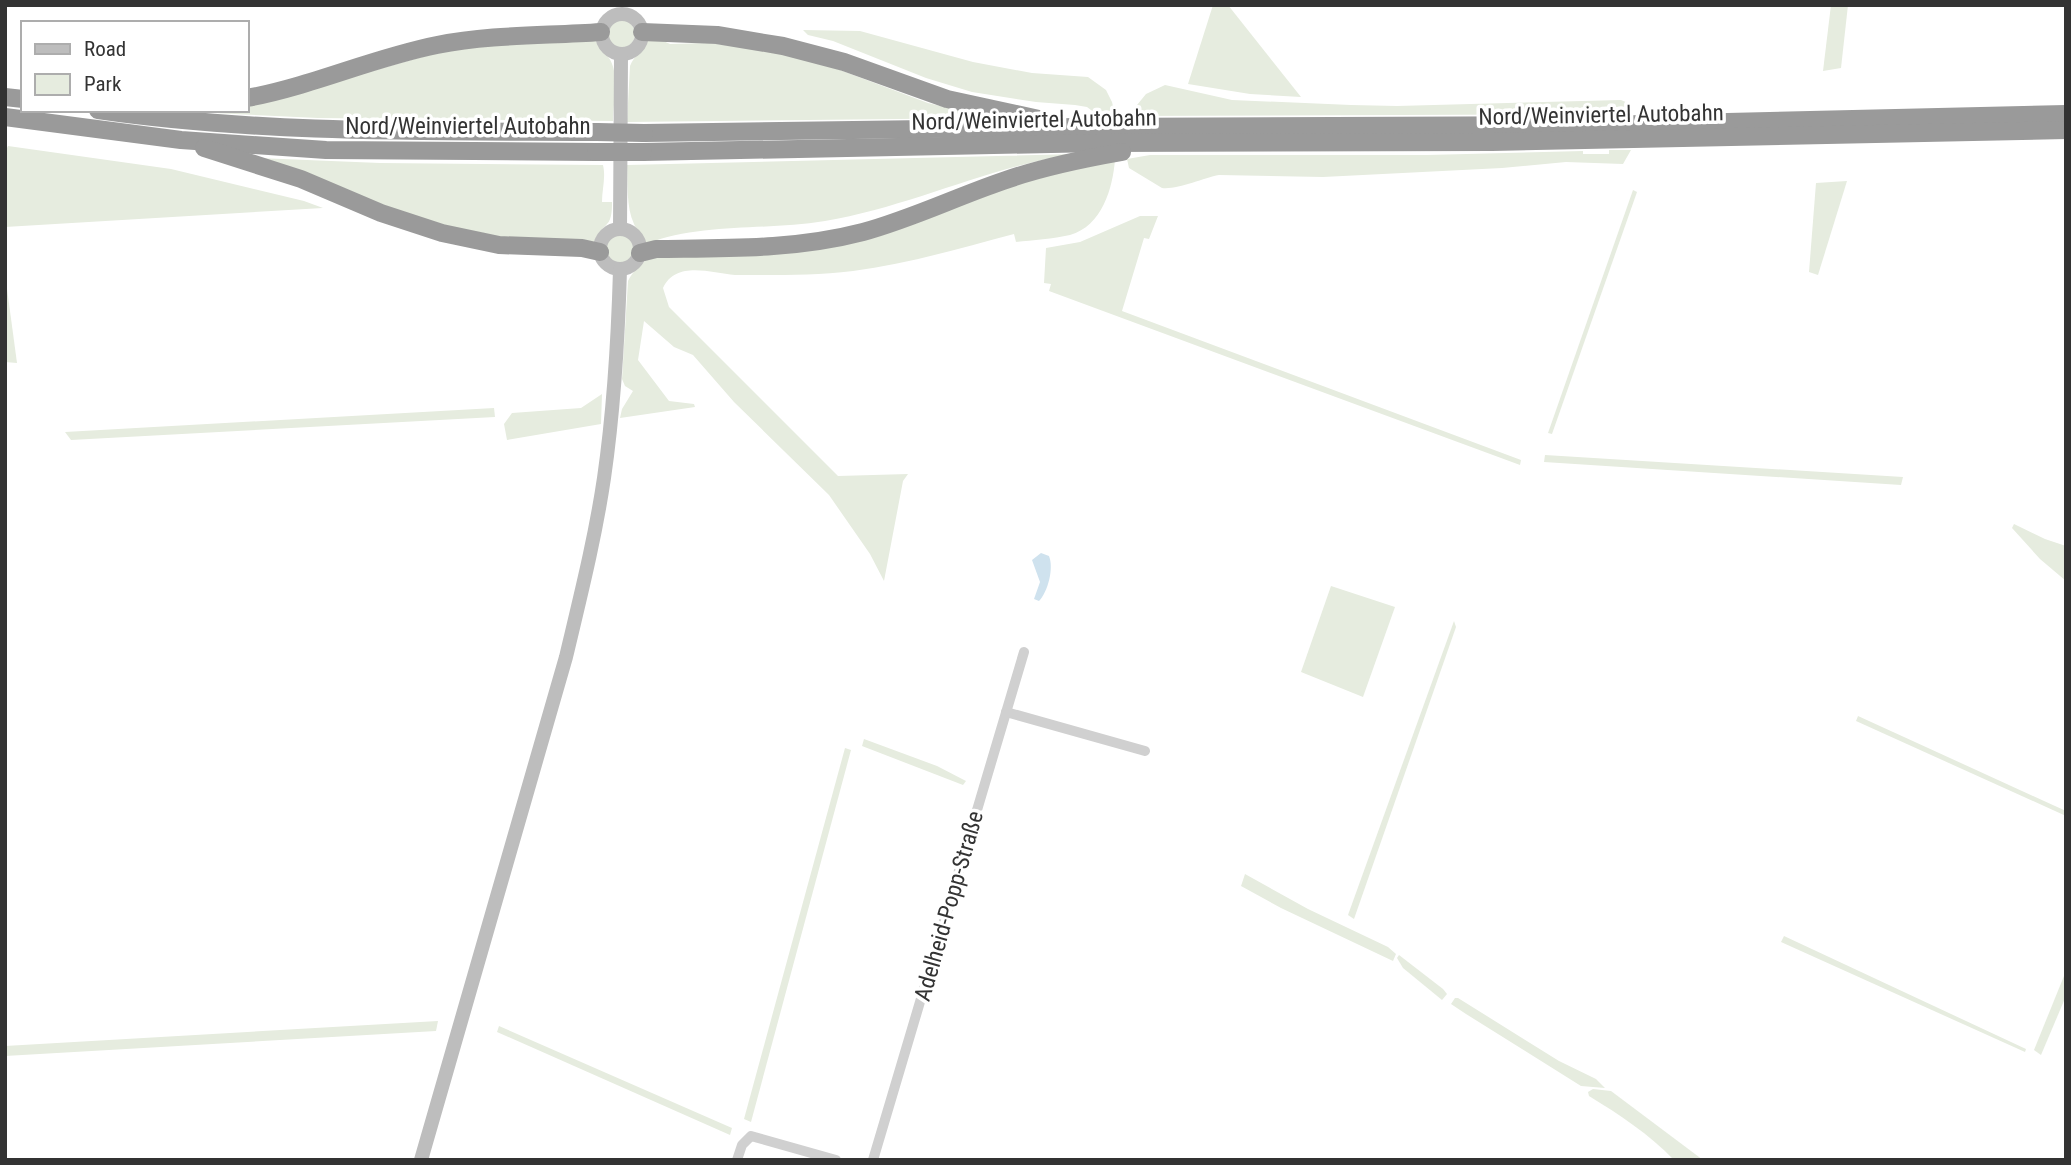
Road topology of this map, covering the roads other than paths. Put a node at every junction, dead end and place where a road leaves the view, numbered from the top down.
1 (601, 32) junction
2 (642, 32) junction
3 (621, 55) junction
4 (248, 99) edge
5 (113, 112) edge
6 (2066, 114) edge
7 (5, 117) edge
8 (1079, 127) junction
9 (2066, 130) edge
10 (181, 140) junction
11 (1175, 143) junction
12 (620, 229) junction
13 (600, 252) junction
14 (640, 253) junction
15 (620, 270) junction
16 (1024, 652) dead end
17 (1006, 712) junction
18 (1145, 751) dead end
19 (421, 1160) edge
20 (737, 1160) edge
21 (836, 1160) edge
22 (873, 1160) edge

1 - 2 main road
1 - 3 main road
1 - 4 highway
2 - 3 main road
2 - 8 highway
3 - 12 main road
5 - 8 highway, Nord/Weinviertel Autobahn, bridge
6 - 8 highway, Nord/Weinviertel Autobahn
7 - 10 highway, Nord/Weinviertel Autobahn
9 - 11 highway, Nord/Weinviertel Autobahn
10 - 11 highway, Nord/Weinviertel Autobahn, bridge
10 - 13 highway
11 - 14 highway
12 - 13 main road
12 - 14 main road
13 - 15 main road
14 - 15 main road
15 - 19 main road
16 - 17 street, Adelheid-Popp-Straße
17 - 18 street
17 - 22 street, Adelheid-Popp-Straße
20 - 21 street

